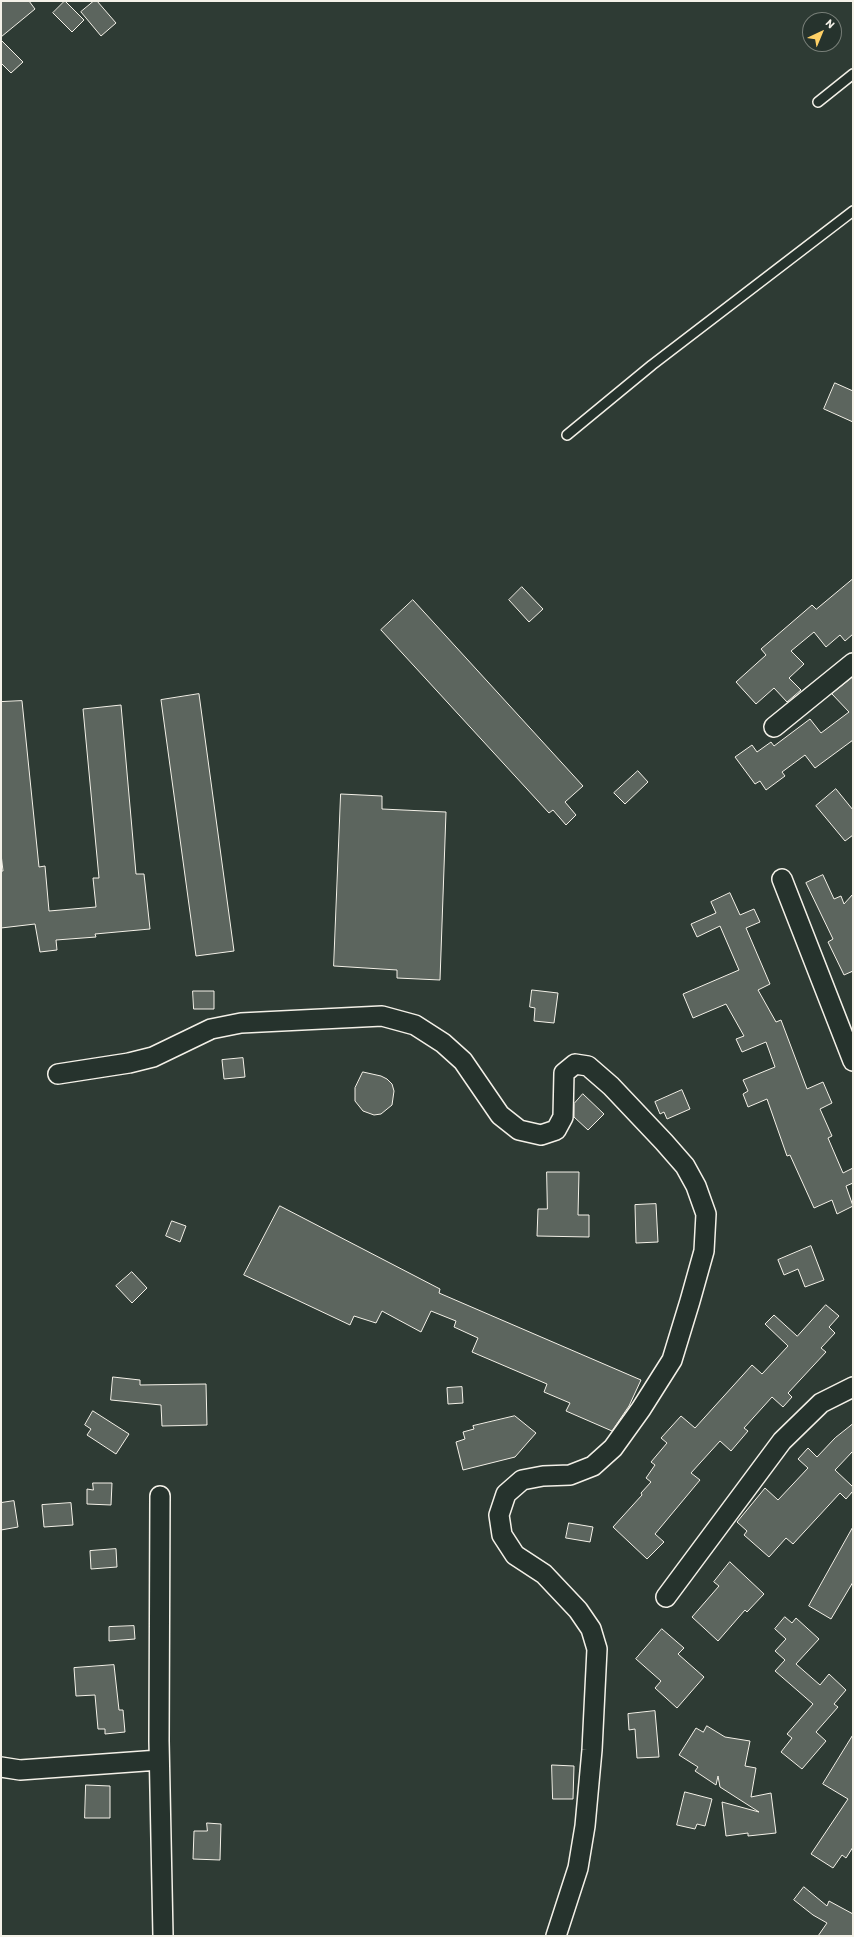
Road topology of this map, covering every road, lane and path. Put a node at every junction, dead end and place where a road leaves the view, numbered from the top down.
1 (853, 74) edge
2 (818, 102) dead end
3 (853, 210) edge
4 (566, 434) dead end
5 (853, 663) edge
6 (774, 727) dead end
7 (782, 879) dead end
8 (853, 1061) edge
9 (58, 1074) dead end
10 (853, 1387) edge
11 (160, 1496) dead end
12 (666, 1597) dead end
13 (159, 1760) junction
14 (1, 1767) edge
15 (163, 1936) edge
16 (556, 1936) edge

1 - 2 lane
3 - 4 lane
5 - 6 street
7 - 8 street
9 - 16 street
10 - 12 street
11 - 13 street
13 - 14 street
13 - 15 street

